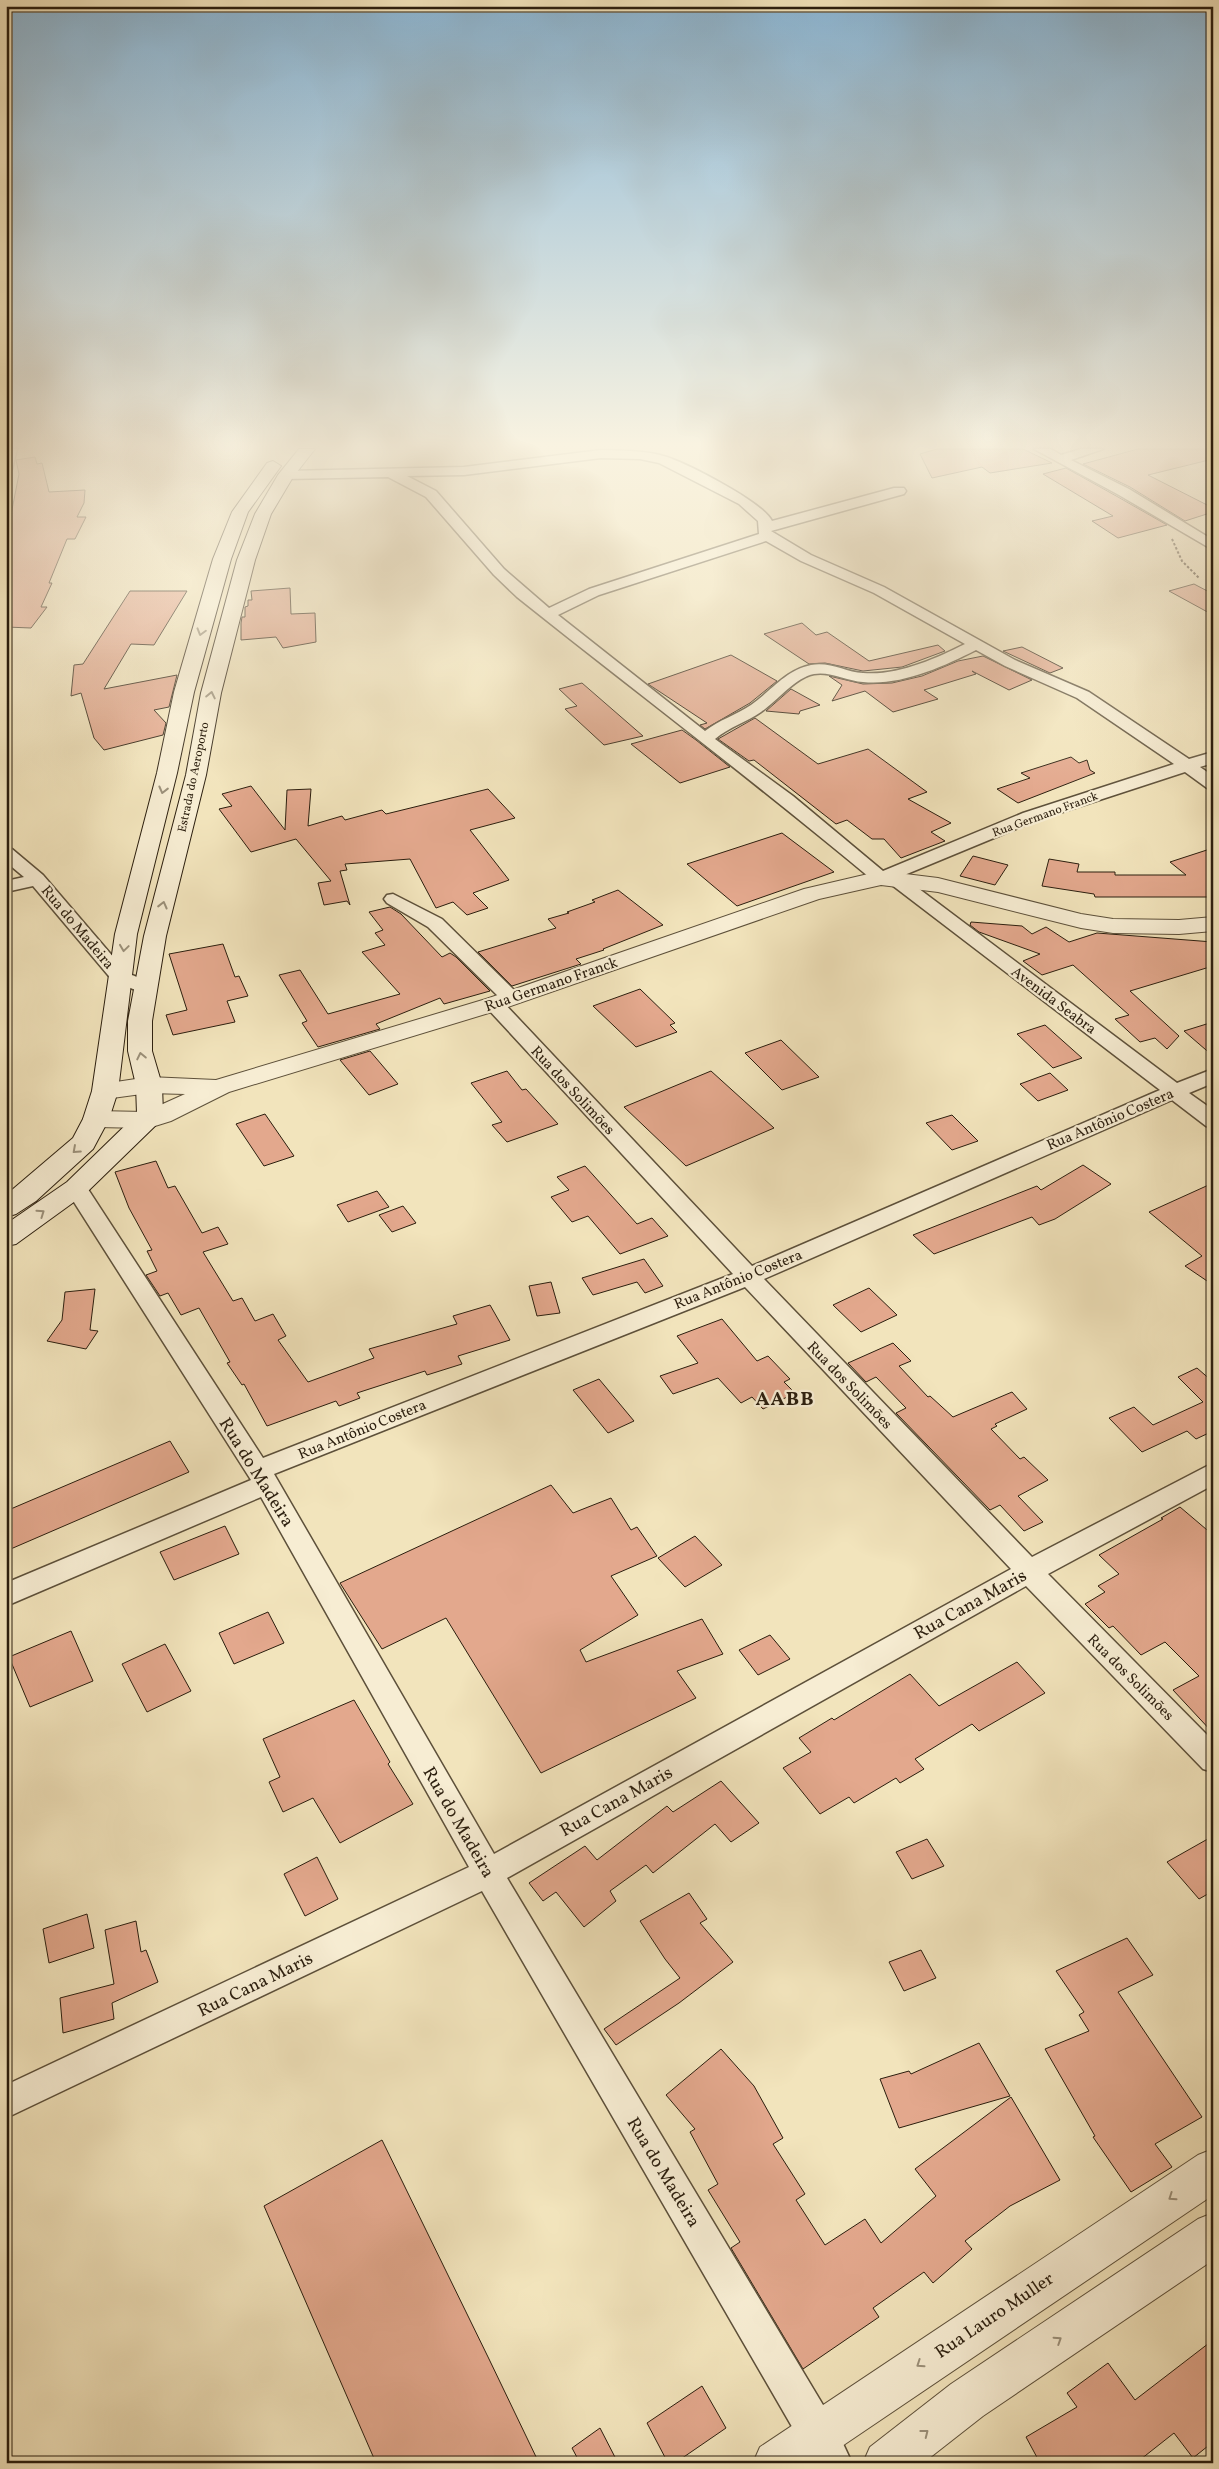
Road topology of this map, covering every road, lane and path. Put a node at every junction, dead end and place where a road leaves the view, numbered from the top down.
1 (221, 564) edge
2 (245, 564) edge
3 (492, 564) edge
4 (674, 564) edge
5 (820, 564) edge
6 (1185, 564) edge
7 (1199, 578) dead end
8 (549, 614) junction
9 (975, 645) junction
10 (705, 739) junction
11 (1213, 757) edge
12 (1186, 766) junction
13 (1213, 784) edge
14 (6, 853) edge
15 (888, 878) junction
16 (37, 879) junction
17 (6, 887) edge
18 (393, 899) dead end
19 (1213, 924) edge
20 (120, 977) junction
21 (145, 987) junction
22 (502, 1000) junction
23 (128, 1020) junction
24 (1213, 1075) edge
25 (149, 1085) junction
26 (220, 1087) junction
27 (105, 1091) junction
28 (1173, 1091) junction
29 (96, 1119) junction
30 (146, 1120) junction
31 (1213, 1121) edge
32 (76, 1188) junction
33 (6, 1208) edge
34 (6, 1237) edge
35 (747, 1276) junction
36 (1213, 1473) edge
37 (263, 1477) junction
38 (1028, 1572) junction
39 (6, 1595) edge
40 (1213, 1760) edge
41 (488, 1872) junction
42 (6, 2102) edge
43 (1213, 2170) edge
44 (1213, 2234) edge
45 (826, 2448) edge
46 (776, 2463) edge
47 (886, 2463) edge

1 -> 20 main road, Estrada do Aeroporto
21 -> 2 main road, Estrada do Aeroporto
3 - 8 street, Avenida Seabra
4 - 8 street
5 - 9 street
6 - 7 path
8 - 10 street, Avenida Seabra
9 - 10 street
9 - 12 street
10 - 15 street, Avenida Seabra
11 - 12 street, Rua Germano Franck
12 - 13 street
12 - 15 street, Rua Germano Franck
14 - 16 street, Rua do Madeira
15 - 19 main road, Rua Germano Franck
15 - 22 main road, Rua Germano Franck
15 - 28 street, Avenida Seabra
16 - 17 street, Rua do Madeira
16 - 20 street, Rua do Madeira
18 - 22 street, Rua dos Solimões
20 - 21 street, Rua do Madeira
20 - 23 main road, Estrada do Aeroporto
21 - 23 main road, Estrada do Aeroporto
22 - 26 main road, Rua Germano Franck
22 - 35 street, Rua dos Solimões
25 -> 23 main road, Estrada do Aeroporto
23 - 27 main road, Estrada do Aeroporto
24 - 28 street, Rua Antônio Costera
25 - 26 main road, Rua Germano Franck
25 - 27 main road, Rua Germano Franck
25 - 30 main road, Estrada do Aeroporto
26 - 30 main road, Rua Germano Franck
27 - 29 main road
28 - 31 street, Avenida Seabra
28 - 35 street, Rua Antônio Costera
29 - 30 main road, Rua Germano Franck
29 -> 33 main road
30 - 32 main road, Rua Germano Franck
34 -> 32 main road, Rua Germano Franck
32 - 37 street, Rua do Madeira
35 - 37 street, Rua Antônio Costera
35 - 38 street, Rua dos Solimões
36 - 38 street, Rua Cana Maris
37 - 39 street, Rua Antônio Costera
37 - 41 street, Rua do Madeira
38 - 40 street, Rua dos Solimões
38 - 41 street, Rua Cana Maris
41 - 42 street, Rua Cana Maris
41 - 45 street, Rua do Madeira
43 -> 45 main road, Rua Lauro Muller
47 -> 44 main road
45 - 46 main road, Rua Lauro Muller

